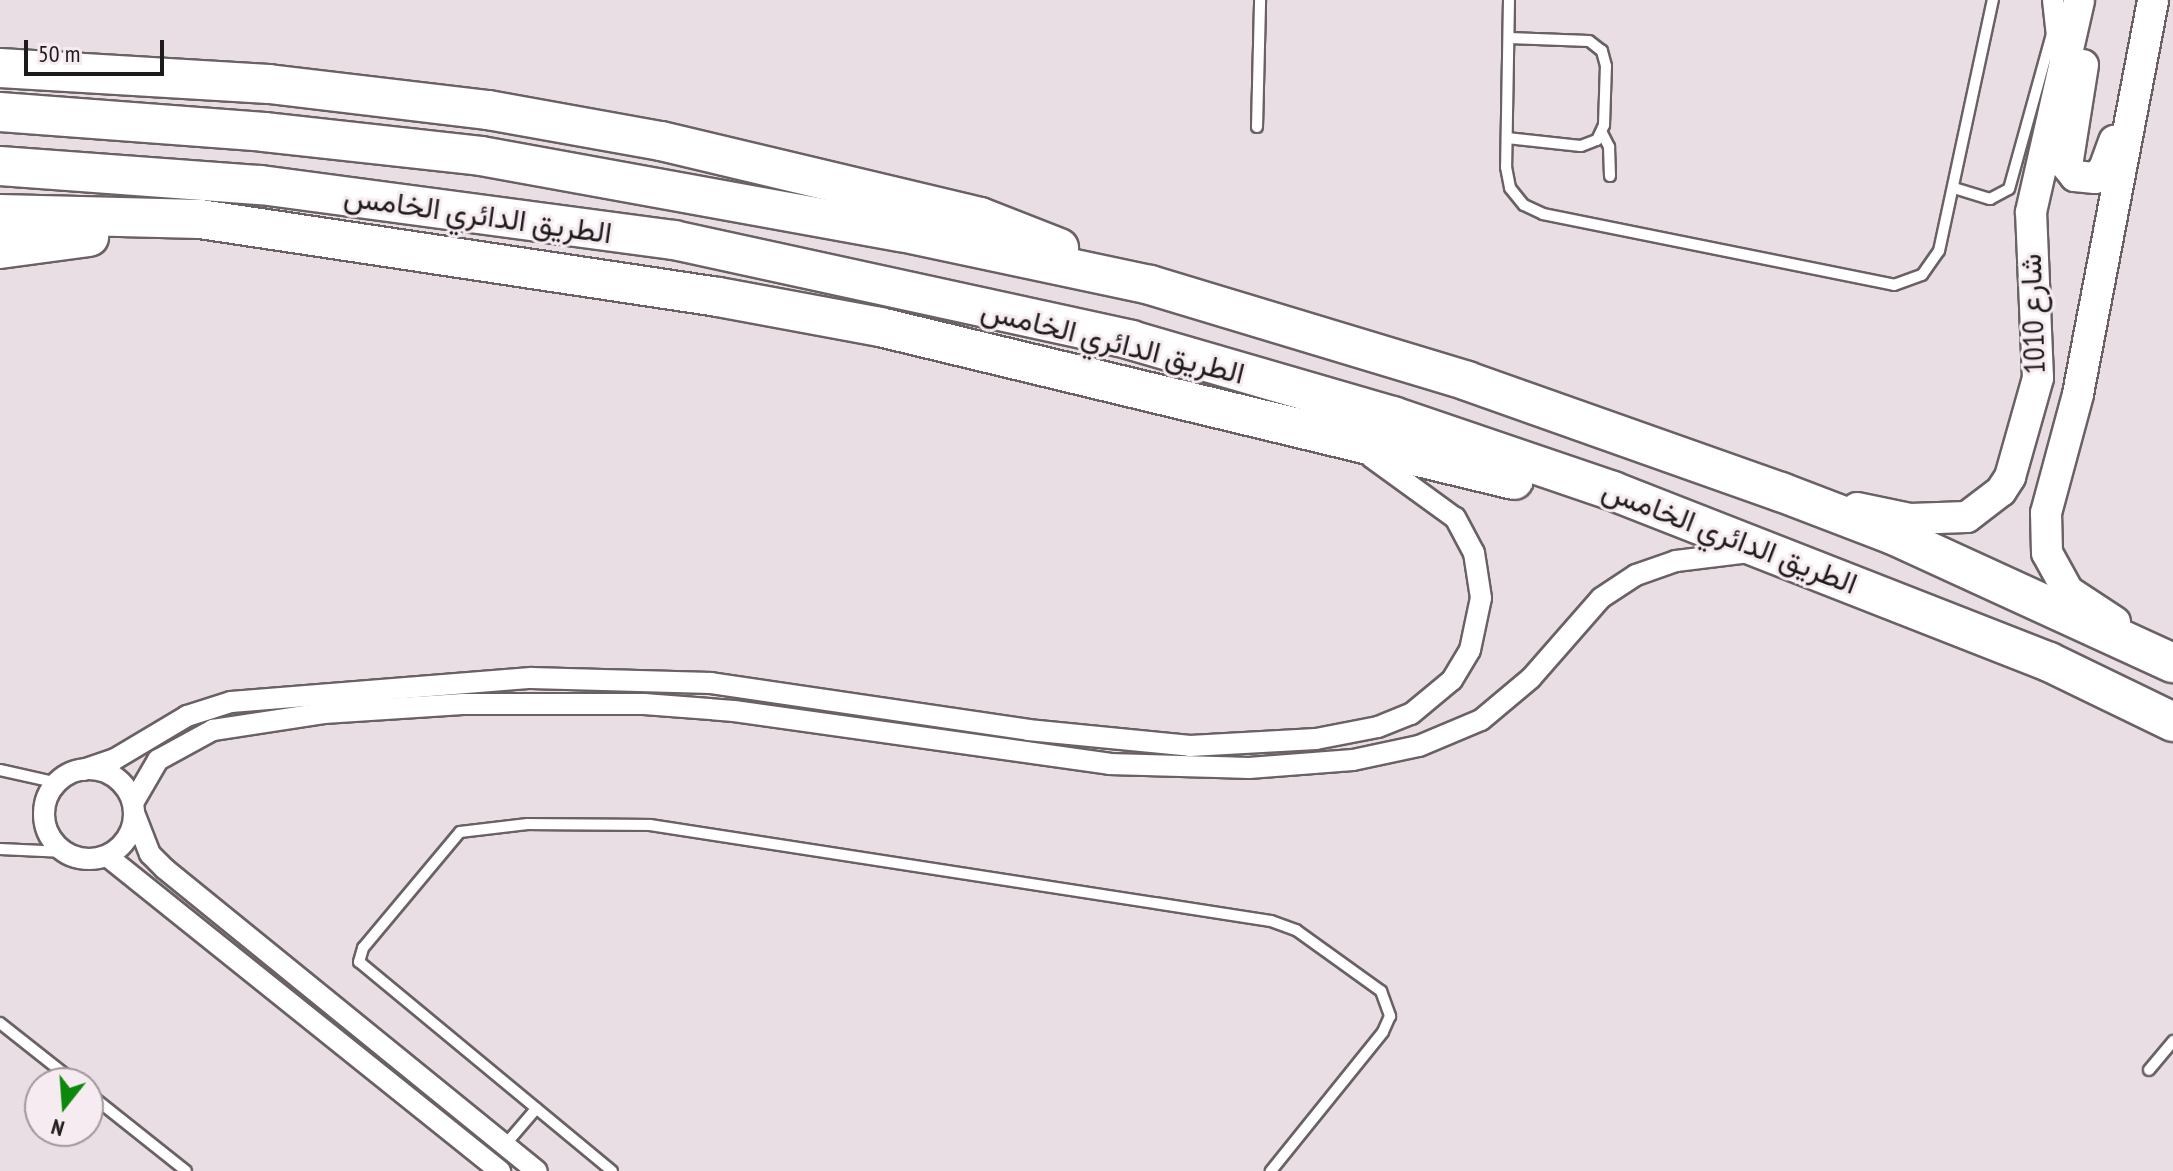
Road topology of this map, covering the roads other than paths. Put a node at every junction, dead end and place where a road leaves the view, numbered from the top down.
1 (1260, 0) edge
2 (1509, 0) edge
3 (1993, 0) edge
4 (2053, 0) edge
5 (2079, 0) edge
6 (2096, 0) edge
7 (2152, 0) edge
8 (2053, 28) junction
9 (1509, 38) junction
10 (0, 50) edge
11 (0, 68) edge
12 (2062, 72) junction
13 (160, 76) junction
14 (0, 112) edge
15 (1257, 127) dead end
16 (1602, 133) junction
17 (1507, 138) junction
18 (0, 166) edge
19 (1610, 176) dead end
20 (1954, 188) junction
21 (0, 214) edge
22 (352, 242) junction
23 (0, 249) edge
24 (1150, 285) junction
25 (1348, 442) junction
26 (1781, 492) junction
27 (1700, 523) junction
28 (1770, 549) junction
29 (2173, 654) edge
30 (2173, 663) edge
31 (2173, 722) edge
32 (1316, 739) junction
33 (1320, 763) junction
34 (0, 770) edge
35 (83, 770) junction
36 (58, 783) junction
37 (134, 808) junction
38 (0, 849) edge
39 (65, 852) junction
40 (107, 856) junction
41 (0, 1023) edge
42 (2173, 1041) edge
43 (56, 1067) edge
44 (2149, 1070) dead end
45 (104, 1106) edge
46 (536, 1109) junction
47 (505, 1145) junction
48 (524, 1167) edge
49 (186, 1171) edge
50 (500, 1171) edge
51 (612, 1171) edge
52 (1271, 1171) edge

1 - 15 lane
2 - 9 lane
3 - 20 lane
4 - 8 street
5 - 12 street, شارع 1010
6 - 7 street
7 - 29 street, شارع 1010
8 - 12 street
8 - 20 lane
9 - 16 lane
9 - 17 lane
10 - 13 highway
11 - 13 highway
12 - 26 street, شارع 1010
13 - 24 highway
14 - 24 highway, الطريق الدائري الخامس
16 - 17 lane
16 - 19 lane
17 - 20 lane
18 - 27 highway, الطريق الدائري الخامس
21 - 22 highway
22 - 23 highway
22 - 25 highway
24 - 26 highway, الطريق الدائري الخامس
25 - 27 highway
25 - 32 street
26 - 30 highway, الطريق الدائري الخامس
27 - 28 highway, الطريق الدائري الخامس
28 - 31 highway, الطريق الدائري الخامس
28 - 33 street
32 - 33 street
32 - 35 street
33 - 37 street
34 - 36 lane
35 - 36 street
35 - 37 street
36 - 39 street
37 - 40 street
37 - 47 street
38 - 39 lane
39 - 40 street
40 - 50 street
41 - 43 lane
42 - 44 lane
45 - 49 lane
46 - 47 lane
46 - 51 lane
46 - 52 lane
47 - 48 street

